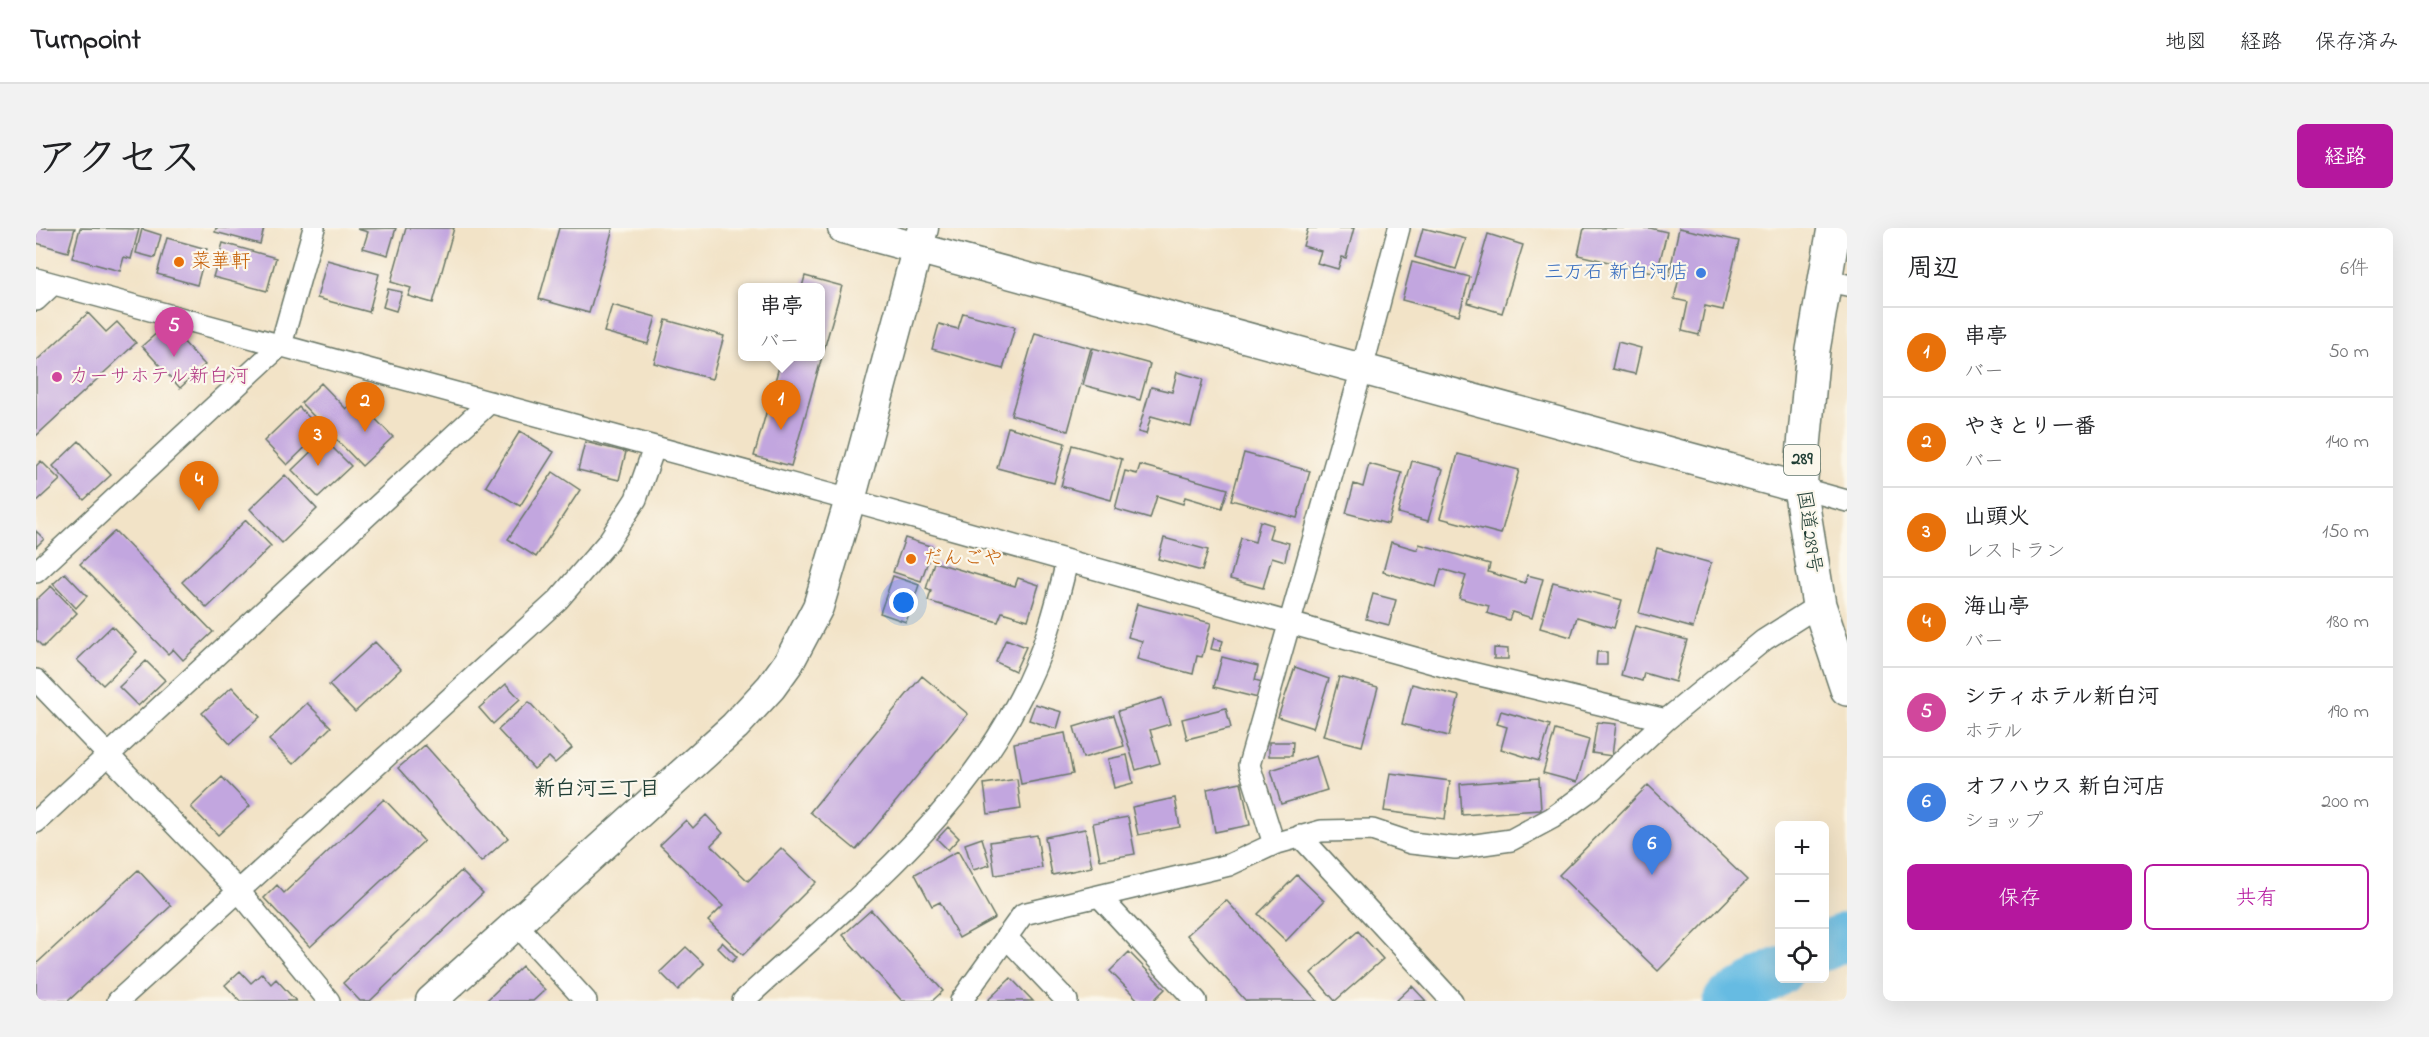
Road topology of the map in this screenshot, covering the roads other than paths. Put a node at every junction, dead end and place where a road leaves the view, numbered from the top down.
1 (315, 228) edge
2 (843, 228) edge
3 (1399, 228) edge
4 (1834, 228) edge
5 (920, 238) edge
6 (45, 281) edge
7 (1836, 283) edge
8 (36, 300) edge
9 (281, 345) junction
10 (1362, 369) junction
11 (490, 402) junction
12 (654, 448) junction
13 (1800, 488) junction
14 (849, 500) junction
15 (1847, 501) edge
16 (1067, 561) junction
17 (36, 572) edge
18 (1819, 605) junction
19 (1291, 622) junction
20 (36, 681) edge
21 (1847, 689) edge
22 (1666, 720) junction
23 (108, 758) junction
24 (36, 822) edge
25 (1300, 836) junction
26 (1274, 843) junction
27 (238, 890) junction
28 (1100, 897) junction
29 (517, 925) junction
30 (1006, 937) junction
31 (118, 1001) edge
32 (329, 1001) edge
33 (430, 1001) edge
34 (586, 1001) edge
35 (742, 1001) edge
36 (961, 1001) edge
37 (1067, 1001) edge
38 (1196, 1001) edge
39 (1452, 1001) edge

1 - 9 street
2 - 5 street
3 - 10 street
4 - 7 highway, 国道289号 / 289
5 - 10 street
5 - 14 street
6 - 8 street
6 - 9 street
7 - 13 highway, 国道289号 / 289
9 - 11 street
9 - 17 street
10 - 13 street
10 - 19 street
11 - 12 street
11 - 23 street
12 - 14 street
12 - 27 street
13 - 15 street
13 - 18 highway, 国道289号 / 289
14 - 16 street
14 - 29 street
16 - 19 street
16 - 35 street
18 - 21 highway, 国道289号 / 289
18 - 22 street
19 - 22 street
19 - 26 street
20 - 23 street
22 - 25 street
23 - 24 street
23 - 27 street
25 - 26 street
25 - 39 street
26 - 28 street
27 - 31 street
27 - 32 street
28 - 30 street
28 - 38 street
29 - 33 street
29 - 34 street
30 - 36 street
30 - 37 street

